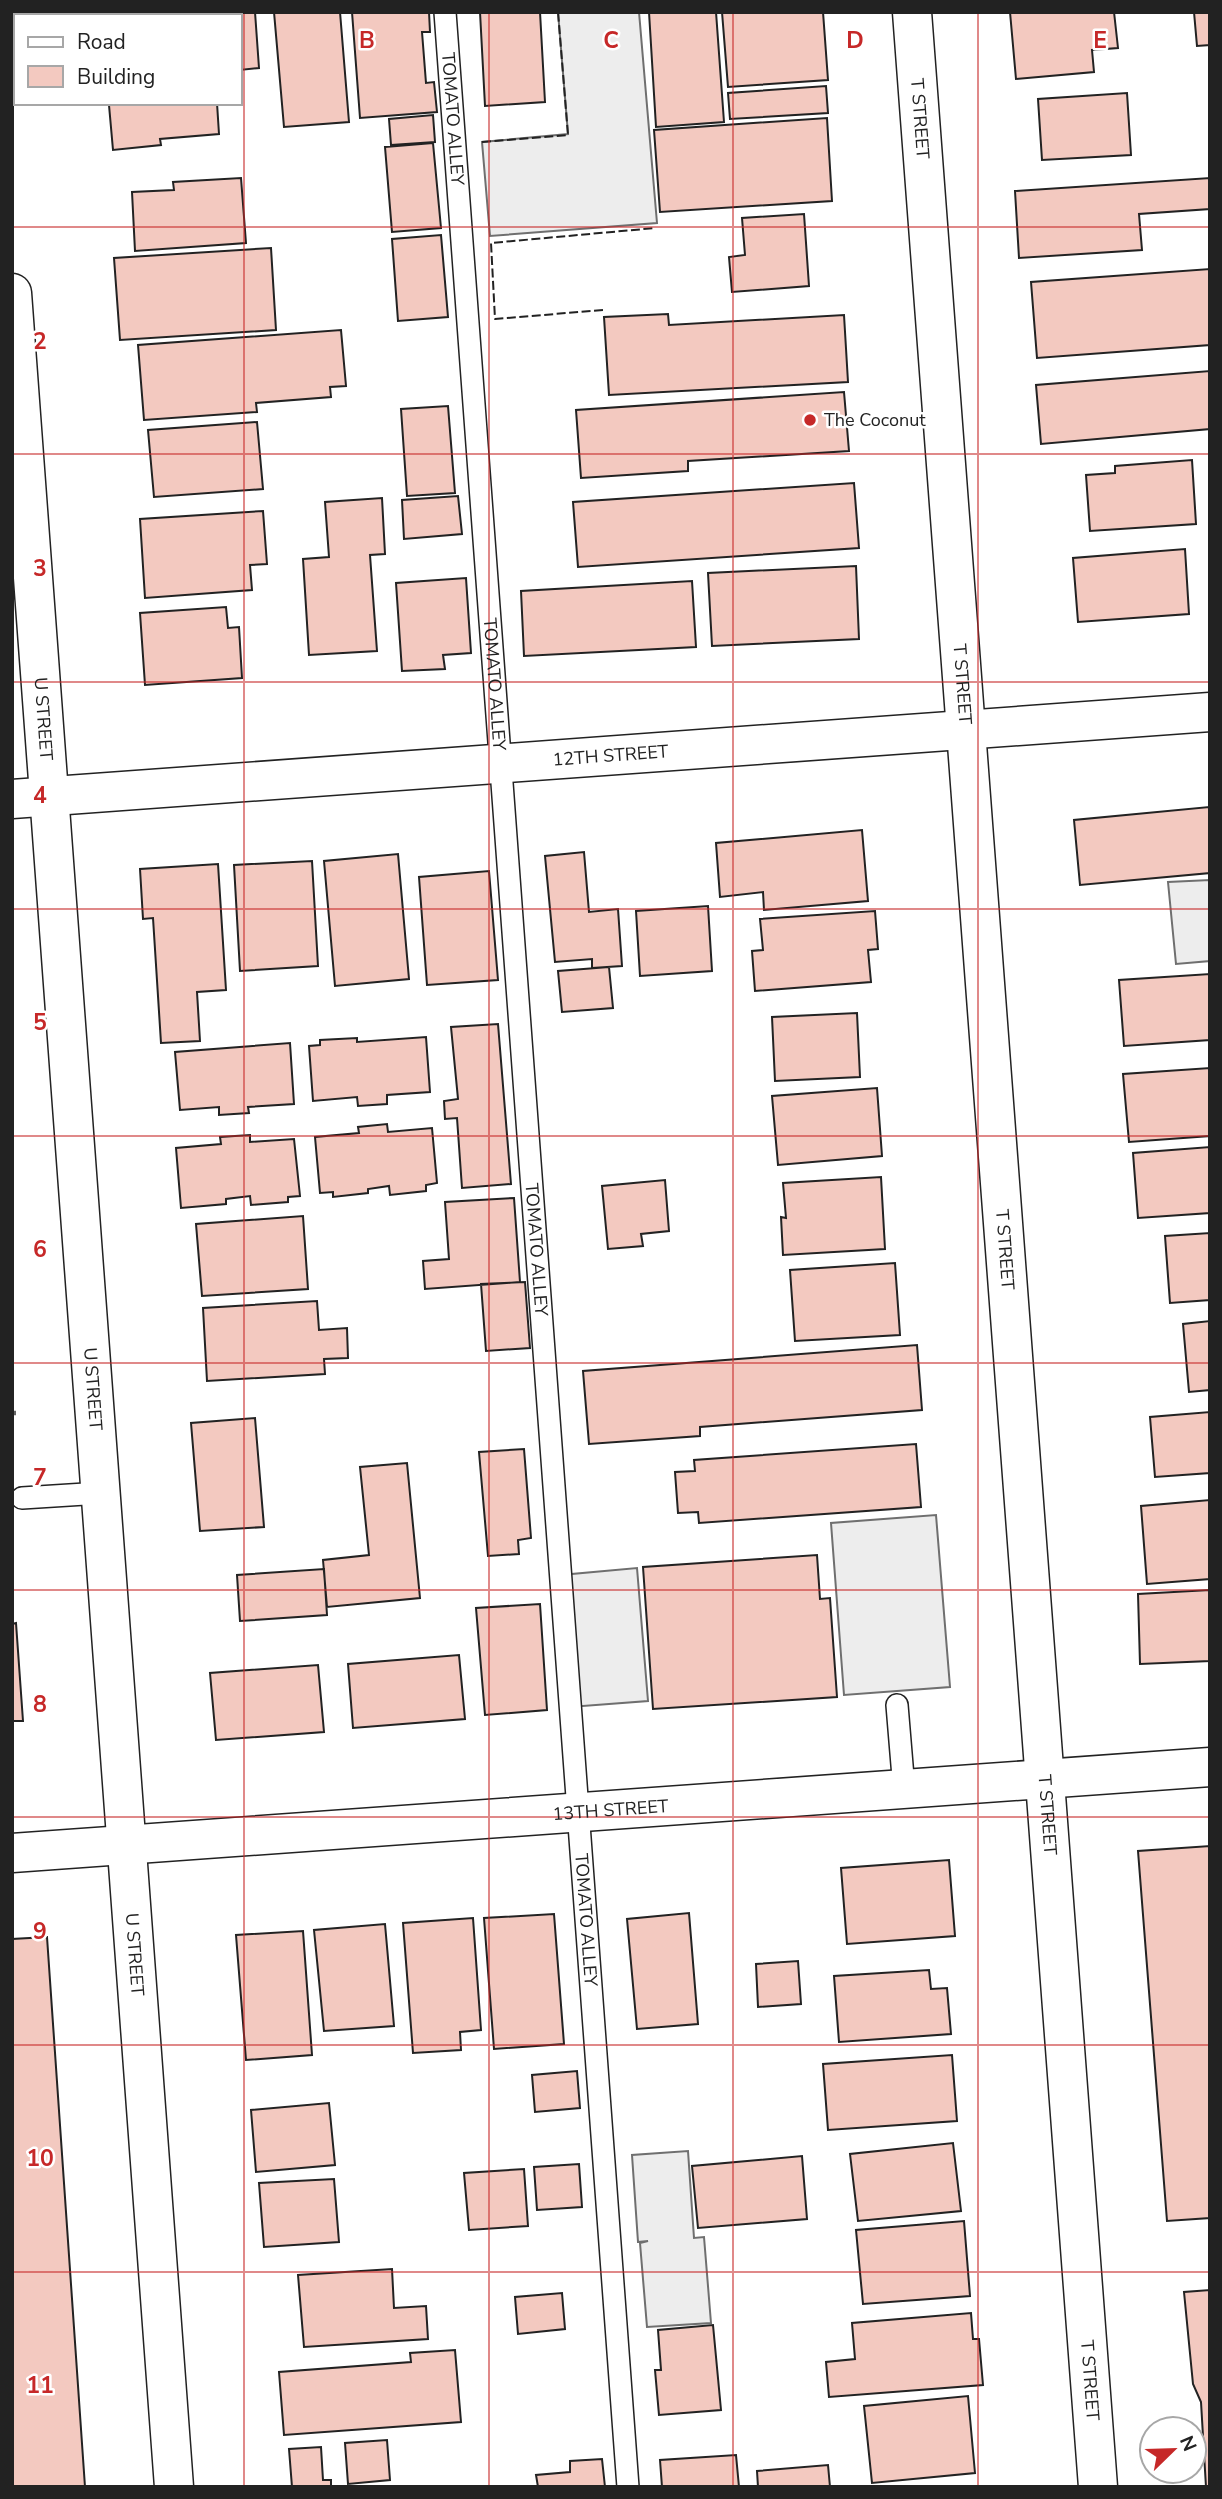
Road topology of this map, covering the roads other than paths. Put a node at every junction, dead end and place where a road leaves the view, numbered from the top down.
1 (445, 12) edge
2 (912, 12) edge
3 (12, 293) edge
4 (1210, 712) edge
5 (966, 730) junction
6 (501, 763) junction
7 (31, 797) edge
8 (101, 1493) junction
9 (22, 1498) dead end
10 (897, 1705) dead end
11 (1210, 1767) edge
12 (1045, 1779) junction
13 (904, 1789) junction
14 (579, 1812) junction
15 (127, 1844) junction
16 (12, 1853) edge
17 (174, 2487) edge
18 (628, 2487) edge
19 (1098, 2487) edge

1 - 6 lane, TOMATO ALLEY
2 - 5 street, T STREET
3 - 7 street, U STREET
4 - 5 street, 12TH STREET
5 - 6 street, 12TH STREET
5 - 12 street, T STREET
6 - 7 street, 12TH STREET
6 - 14 lane, TOMATO ALLEY
7 - 8 street, U STREET
8 - 9 lane
8 - 15 street, U STREET
10 - 13 lane
11 - 12 street, 13TH STREET
12 - 13 street, 13TH STREET
12 - 19 street, T STREET
13 - 14 street, 13TH STREET
14 - 15 street, 13TH STREET
14 - 18 lane, TOMATO ALLEY
15 - 16 street, 13TH STREET
15 - 17 street, U STREET

